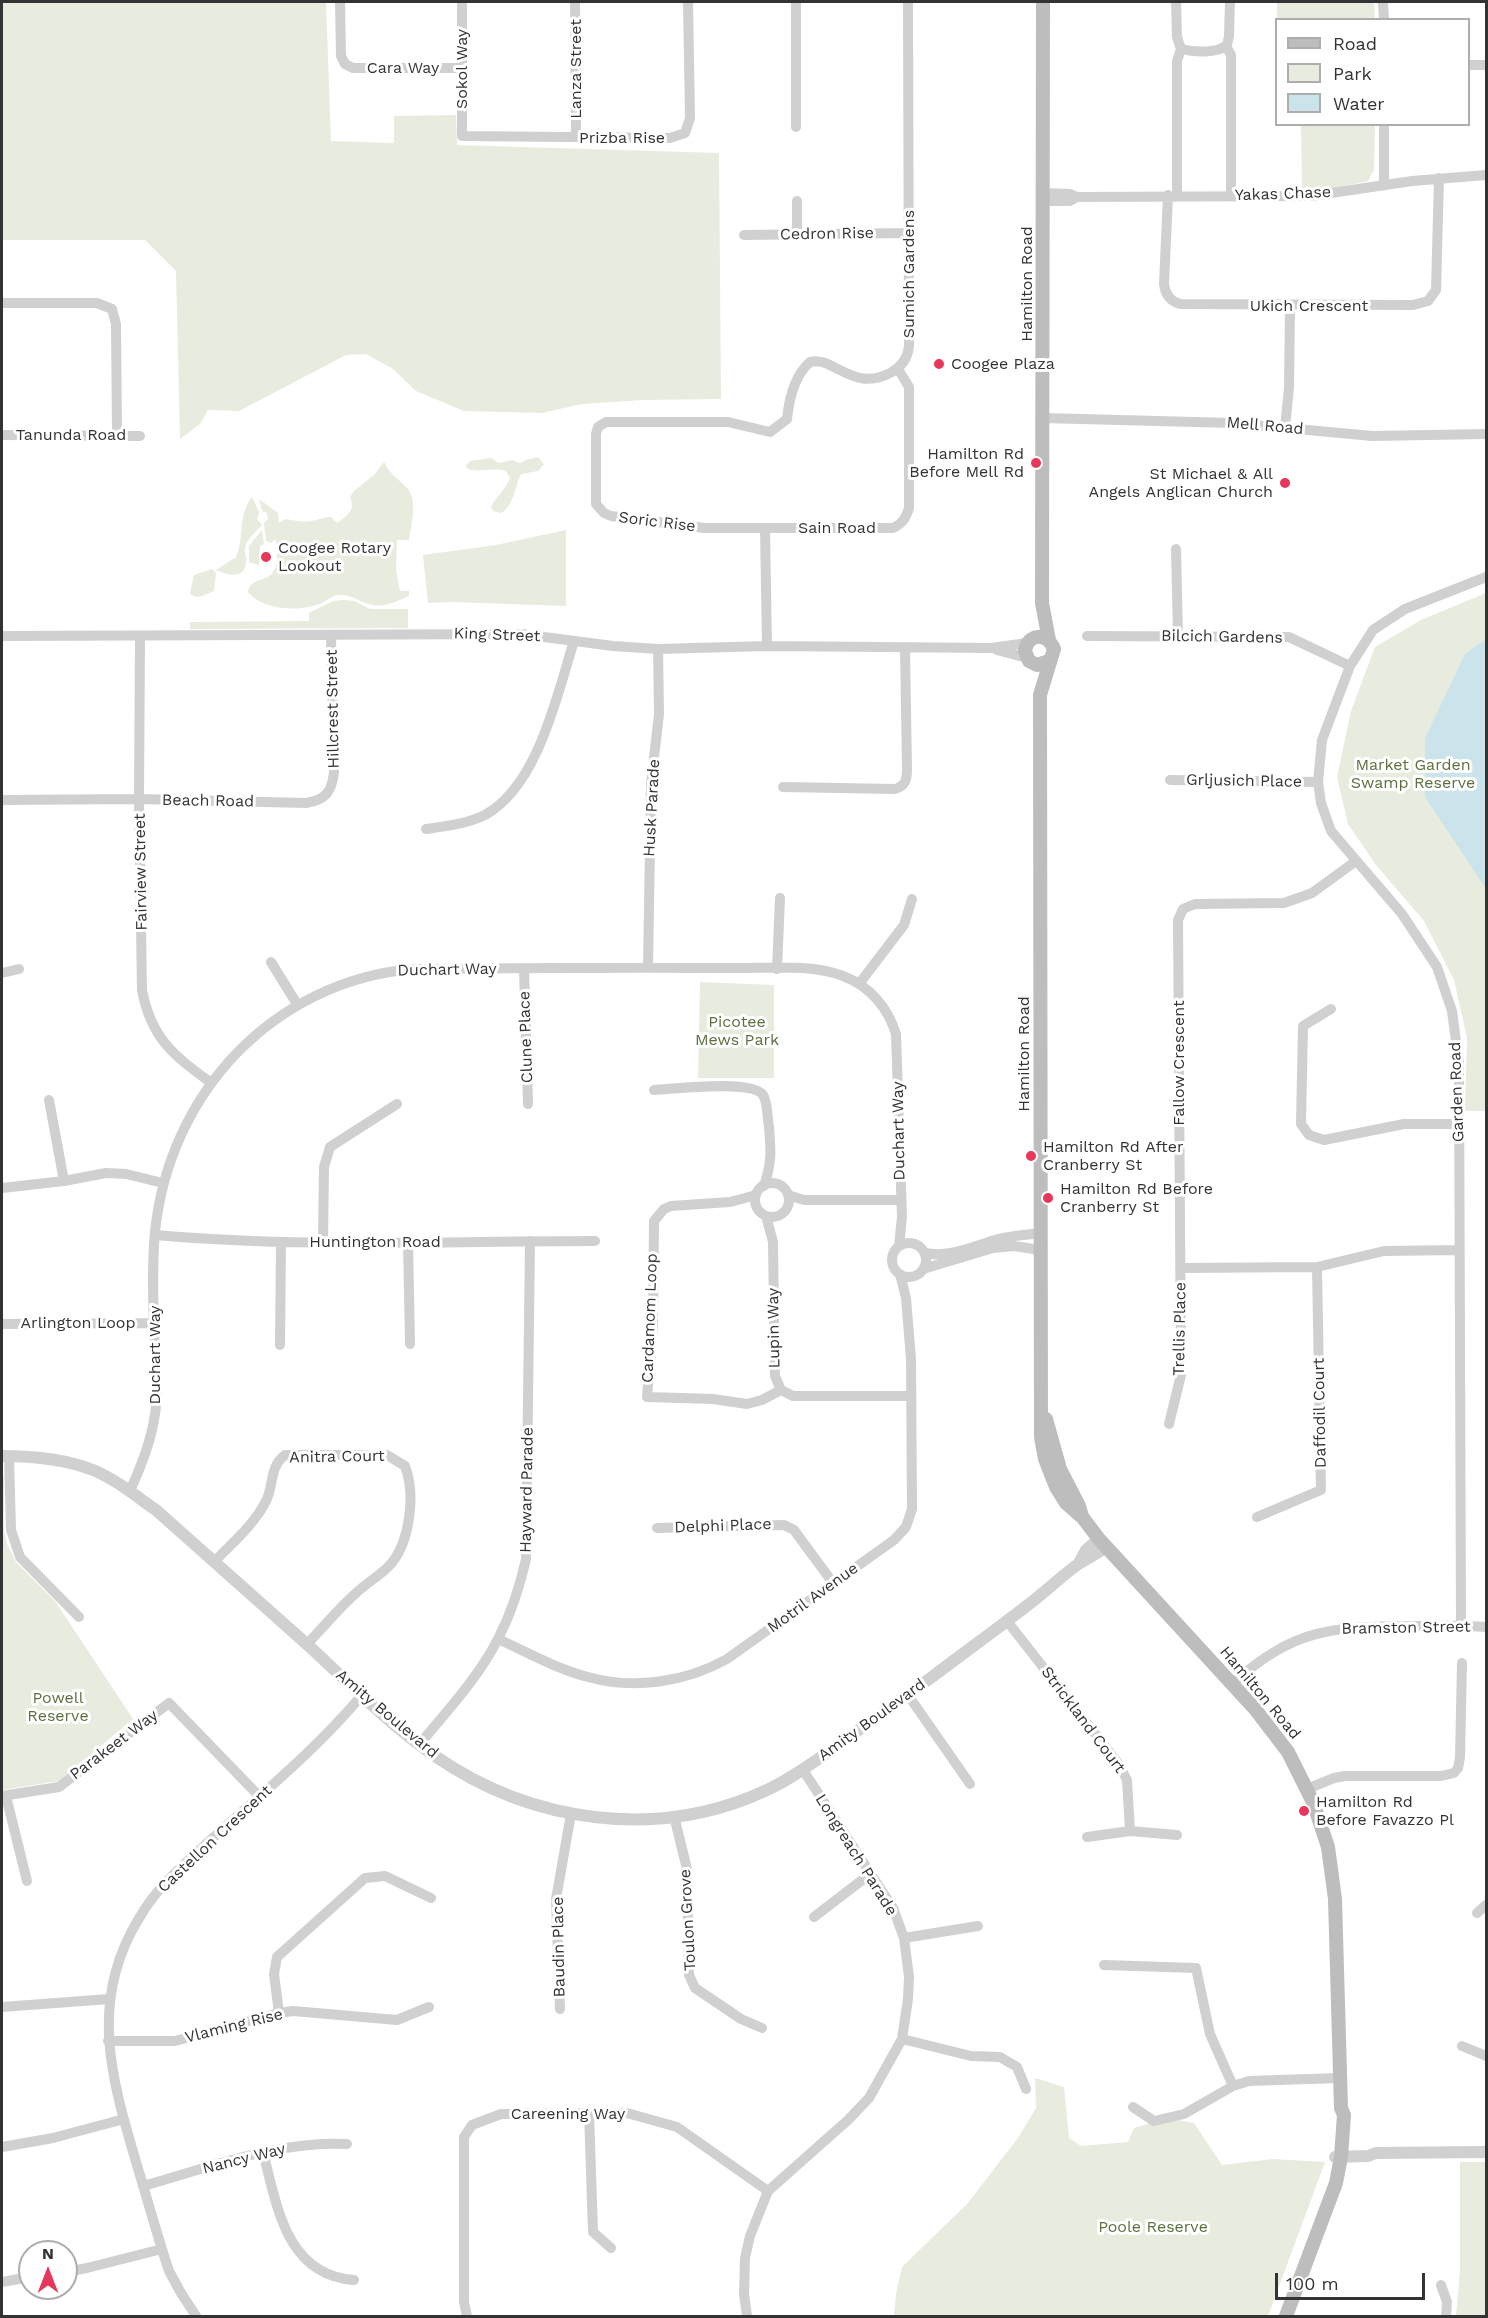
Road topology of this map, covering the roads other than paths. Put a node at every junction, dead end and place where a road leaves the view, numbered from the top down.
1 (340, 2) edge
2 (462, 2) edge
3 (575, 2) edge
4 (688, 2) edge
5 (796, 2) edge
6 (908, 2) edge
7 (1043, 2) edge
8 (1176, 2) edge
9 (1230, 2) edge
10 (1383, 2) edge
11 (1384, 18) edge
12 (1226, 46) junction
13 (1181, 48) junction
14 (1470, 65) edge
15 (1486, 66) edge
16 (462, 68) junction
17 (1384, 126) edge
18 (796, 127) dead end
19 (462, 136) joint
20 (576, 137) junction
21 (1486, 175) edge
22 (1439, 178) junction
23 (1384, 184) junction
24 (1173, 196) junction
25 (1232, 196) junction
26 (1043, 197) junction
27 (797, 201) dead end
28 (909, 233) junction
29 (797, 234) junction
30 (744, 235) dead end
31 (2, 303) edge
32 (1290, 306) junction
33 (898, 369) junction
34 (1043, 418) junction
35 (1285, 427) junction
36 (117, 434) junction
37 (1486, 434) edge
38 (2, 435) edge
39 (140, 436) dead end
40 (765, 528) junction
41 (1176, 549) dead end
42 (1486, 577) edge
43 (1041, 603) junction
44 (331, 634) junction
45 (2, 636) edge
46 (140, 636) junction
47 (1087, 636) dead end
48 (1178, 636) junction
49 (1049, 640) junction
50 (574, 641) junction
51 (1029, 641) junction
52 (767, 646) junction
53 (905, 648) junction
54 (991, 648) junction
55 (658, 649) junction
56 (1028, 660) junction
57 (1049, 661) junction
58 (1350, 666) junction
59 (1040, 695) junction
60 (1170, 780) dead end
61 (1318, 782) junction
62 (783, 788) dead end
63 (139, 799) junction
64 (2, 800) edge
65 (306, 803) joint
66 (426, 829) dead end
67 (1356, 861) junction
68 (780, 898) dead end
69 (912, 900) dead end
70 (271, 962) dead end
71 (648, 967) junction
72 (19, 969) dead end
73 (524, 969) junction
74 (777, 969) junction
75 (2, 973) edge
76 (859, 984) junction
77 (297, 1004) junction
78 (1330, 1009) dead end
79 (210, 1082) junction
80 (654, 1090) dead end
81 (49, 1100) dead end
82 (397, 1104) dead end
83 (528, 1104) dead end
84 (1460, 1124) junction
85 (771, 1164) junction
86 (64, 1181) junction
87 (163, 1183) junction
88 (780, 1185) junction
89 (764, 1186) junction
90 (2, 1188) edge
91 (756, 1195) junction
92 (788, 1195) junction
93 (804, 1200) junction
94 (901, 1200) junction
95 (730, 1203) junction
96 (761, 1212) junction
97 (784, 1212) junction
98 (902, 1217) junction
99 (1040, 1233) junction
100 (155, 1235) junction
101 (530, 1241) junction
102 (596, 1241) dead end
103 (281, 1242) junction
104 (323, 1242) junction
105 (408, 1242) junction
106 (773, 1242) junction
107 (914, 1244) junction
108 (899, 1246) junction
109 (1040, 1250) junction
110 (1458, 1250) junction
111 (925, 1253) junction
112 (1317, 1267) junction
113 (1180, 1268) junction
114 (920, 1272) junction
115 (900, 1274) junction
116 (906, 1298) junction
117 (154, 1323) junction
118 (2, 1324) edge
119 (410, 1344) dead end
120 (280, 1345) dead end
121 (781, 1390) junction
122 (910, 1396) junction
123 (1169, 1424) dead end
124 (5, 1456) edge
125 (130, 1491) junction
126 (1257, 1517) dead end
127 (657, 1528) dead end
128 (1102, 1543) junction
129 (214, 1562) junction
130 (833, 1583) junction
131 (79, 1617) dead end
132 (1007, 1621) junction
133 (1461, 1625) junction
134 (1486, 1627) edge
135 (498, 1639) junction
136 (307, 1644) junction
137 (1462, 1663) dead end
138 (1233, 1683) junction
139 (362, 1695) junction
140 (908, 1695) junction
141 (419, 1744) junction
142 (803, 1770) junction
143 (970, 1784) dead end
144 (1307, 1789) junction
145 (4, 1796) edge
146 (259, 1796) junction
147 (572, 1814) junction
148 (674, 1816) junction
149 (1130, 1831) junction
150 (1177, 1835) dead end
151 (1088, 1837) dead end
152 (870, 1874) junction
153 (27, 1881) dead end
154 (431, 1898) dead end
155 (1486, 1905) edge
156 (1477, 1912) dead end
157 (814, 1917) dead end
158 (978, 1926) dead end
159 (904, 1938) junction
160 (1104, 1965) dead end
161 (109, 1999) junction
162 (2, 2007) edge
163 (429, 2007) dead end
164 (560, 2009) dead end
165 (279, 2013) junction
166 (762, 2028) dead end
167 (902, 2039) junction
168 (108, 2041) junction
169 (1461, 2046) dead end
170 (1486, 2056) edge
171 (1340, 2078) junction
172 (1233, 2086) junction
173 (1026, 2089) dead end
174 (1133, 2107) dead end
175 (589, 2112) junction
176 (124, 2119) junction
177 (347, 2144) dead end
178 (2, 2147) edge
179 (264, 2152) junction
180 (1486, 2152) edge
181 (1338, 2153) junction
182 (143, 2186) junction
183 (768, 2191) junction
184 (611, 2248) dead end
185 (162, 2249) junction
186 (78, 2270) edge
187 (18, 2279) edge
188 (354, 2280) dead end
189 (2, 2282) edge
190 (1441, 2285) dead end
191 (196, 2316) edge
192 (467, 2316) edge
193 (747, 2316) edge
194 (1286, 2316) edge
195 (1446, 2316) edge

1 - 16 street, Cara Way
2 - 16 street, Sokol Way
3 - 20 street, Lanza Street
4 - 20 street, Prizba Rise
5 - 18 street
6 - 28 street, Sumich Gardens
7 - 26 main road, Hamilton Road
8 - 13 street
9 - 12 street
10 - 11 street
12 - 13 street
12 - 25 street
13 - 24 street
14 - 15 street
16 - 19 street, Sokol Way
17 - 23 street
19 - 20 street, Prizba Rise
21 - 22 street, Yakas Chase
22 - 23 street, Yakas Chase
22 - 32 street, Ukich Crescent
23 - 25 street, Yakas Chase
24 - 25 street, Yakas Chase
24 - 26 street, Yakas Chase
24 - 32 street, Ukich Crescent
26 - 34 main road, Hamilton Road
27 - 29 street
28 - 29 street, Cedron Rise
28 - 33 street, Sumich Gardens
29 - 30 street, Cedron Rise
31 - 36 street
32 - 35 street
33 - 40 street, Sain Road
33 - 40 street, Soric Rise
34 - 35 street, Mell Road
34 - 43 main road, Hamilton Road
35 - 37 street, Mell Road
36 - 38 street, Tanunda Road
36 - 39 street, Tanunda Road
40 - 52 street
41 - 48 street
42 - 58 street, Garden Road
43 - 49 main road, Hamilton Road
43 - 51 main road, Hamilton Road
44 - 46 street, King Street
44 - 50 street, King Street
44 - 65 street, Hillcrest Street
45 - 46 street, King Street
46 - 63 street, Fairview Street
47 - 48 street, Bilcich Gardens
48 - 58 street, Bilcich Gardens
49 - 51 main road
49 - 57 main road
50 - 55 street, King Street
50 - 66 street
51 - 54 street, King Street
51 - 56 main road
52 - 53 street, King Street
52 - 55 street, King Street
53 - 54 street, King Street
53 - 62 street
54 - 56 street, King Street
55 - 71 street, Husk Parade
56 - 57 main road
56 - 59 main road, Hamilton Road
57 - 59 main road, Hamilton Road
58 - 61 street, Garden Road
59 - 99 main road, Hamilton Road
60 - 61 street, Grljusich Place
61 - 67 street, Garden Road
63 - 64 street, Beach Road
63 - 65 street, Beach Road
63 - 79 street, Fairview Street
67 - 84 street, Garden Road
67 - 113 street, Fallow Crescent
68 - 74 street
69 - 76 street
70 - 77 street
71 - 73 street, Duchart Way
71 - 74 street, Duchart Way
72 - 75 street
73 - 77 street, Duchart Way
73 - 83 street, Clune Place
74 - 76 street, Duchart Way
76 - 94 street, Duchart Way
77 - 79 street, Duchart Way
78 - 84 street
79 - 87 street, Duchart Way
80 - 85 street
81 - 86 street
82 - 104 street
84 - 110 street, Garden Road
85 - 88 street
85 - 89 street
86 - 87 street
86 - 90 street
87 - 100 street, Duchart Way
88 - 89 street
88 - 92 street
89 - 91 street
91 - 95 street, Cardamom Loop
91 - 96 street
92 - 93 street
92 - 97 street
93 - 94 street
93 - 97 street
94 - 98 street, Duchart Way
95 - 96 street, Cardamom Loop
95 - 121 street, Cardamom Loop
96 - 97 street
96 - 106 street, Lupin Way
97 - 106 street, Lupin Way
98 - 107 street, Duchart Way
98 - 108 street, Duchart Way
99 - 109 main road, Hamilton Road
99 - 111 street
100 - 103 street, Huntington Road
100 - 117 street, Duchart Way
101 - 102 street, Huntington Road
101 - 105 street, Huntington Road
101 - 135 street, Hayward Parade
103 - 104 street, Huntington Road
103 - 120 street
104 - 105 street, Huntington Road
105 - 119 street
106 - 121 street, Lupin Way
107 - 108 street
107 - 111 street
108 - 115 street
109 - 114 street
109 - 128 main road, Hamilton Road
110 - 112 street
110 - 133 street, Garden Road
111 - 114 street
112 - 113 street
112 - 126 street, Daffodil Court
113 - 123 street, Trellis Place
114 - 115 street
114 - 116 street, Motril Avenue
115 - 116 street, Motril Avenue
116 - 122 street, Motril Avenue
117 - 118 street, Arlington Loop
117 - 125 street, Duchart Way
121 - 122 street, Lupin Way
122 - 130 street, Motril Avenue
124 - 125 street, Amity Boulevard
124 - 131 street
125 - 129 street, Amity Boulevard
127 - 130 street, Delphi Place
128 - 132 street, Amity Boulevard
128 - 138 main road, Hamilton Road
129 - 136 street, Amity Boulevard
129 - 136 street, Anitra Court
130 - 135 street, Motril Avenue
132 - 140 street, Amity Boulevard
132 - 149 street, Strickland Court
133 - 134 street, Bramston Street
133 - 138 street, Bramston Street
135 - 141 street, Hayward Parade
136 - 139 street, Amity Boulevard
137 - 144 street
138 - 144 main road, Hamilton Road
139 - 141 street, Amity Boulevard
139 - 146 street, Castellon Crescent
140 - 142 street, Amity Boulevard
140 - 143 street
141 - 147 street, Amity Boulevard
142 - 148 street, Amity Boulevard
142 - 152 street, Longreach Parade
144 - 171 main road, Hamilton Road
145 - 146 street, Parakeet Way
145 - 153 street
146 - 161 street, Castellon Crescent
147 - 148 street, Amity Boulevard
147 - 164 street, Baudin Place
148 - 166 street, Toulon Grove
149 - 150 street
149 - 151 street
152 - 157 street
152 - 159 street, Longreach Parade
154 - 165 street
155 - 156 street
158 - 159 street
159 - 167 street, Longreach Parade
160 - 172 street
161 - 162 street
161 - 168 street, Castellon Crescent
163 - 165 street, Vlaming Rise
165 - 168 street, Vlaming Rise
167 - 173 street
167 - 183 street, Longreach Parade
168 - 176 street, Castellon Crescent
169 - 170 street
171 - 172 street
171 - 181 main road, Hamilton Road
172 - 174 street
175 - 183 street, Careening Way
175 - 184 street
175 - 192 street, Careening Way
176 - 178 street
176 - 182 street, Castellon Crescent
177 - 179 street, Nancy Way
179 - 182 street, Nancy Way
179 - 188 street
180 - 181 street
181 - 194 main road, Hamilton Road
182 - 185 street, Castellon Crescent
183 - 193 street, Longreach Parade
185 - 186 street
185 - 191 street, Castellon Crescent
187 - 189 street
190 - 195 street

